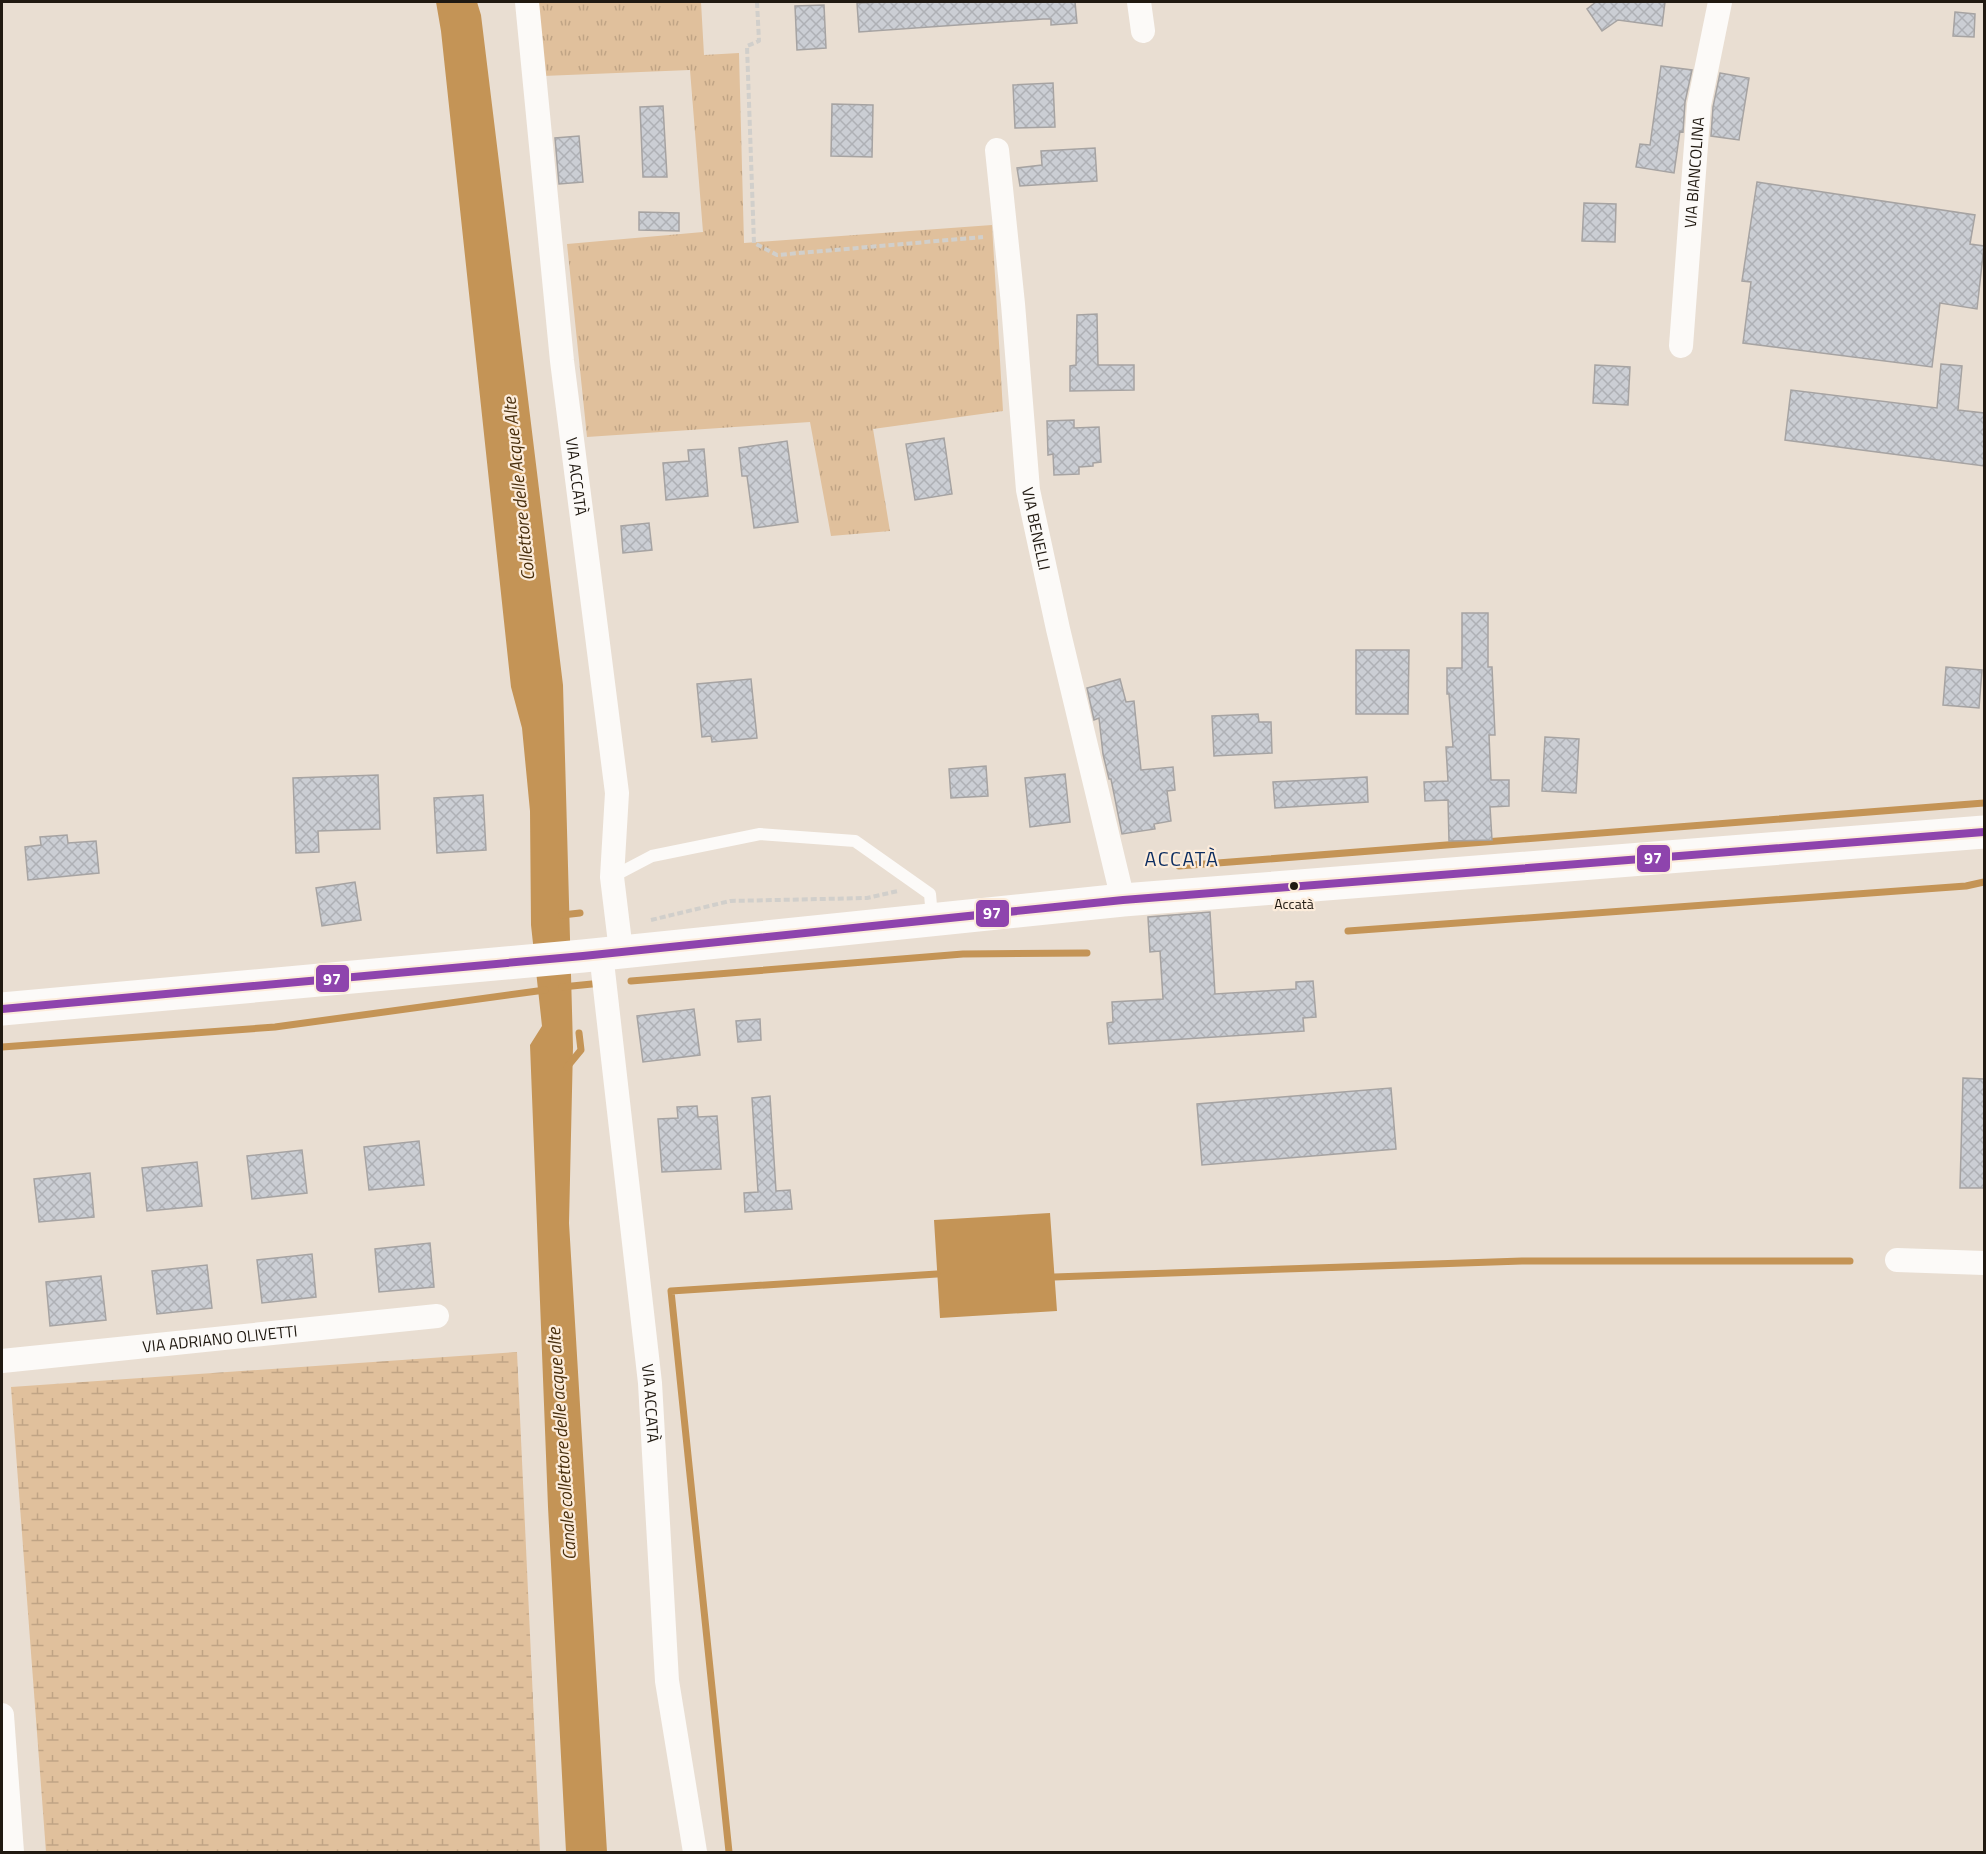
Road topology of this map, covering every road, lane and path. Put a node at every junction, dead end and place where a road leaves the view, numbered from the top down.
1 (527, 2) edge
2 (757, 2) edge
3 (1139, 2) edge
4 (1720, 2) edge
5 (1143, 31) dead end
6 (997, 150) dead end
7 (1005, 235) junction
8 (1681, 346) dead end
9 (1984, 832) edge
10 (612, 877) junction
11 (1123, 900) junction
12 (932, 918) junction
13 (602, 953) junction
14 (2, 1009) edge
15 (1896, 1260) dead end
16 (1984, 1263) edge
17 (437, 1316) dead end
18 (2, 1361) edge
19 (2, 1715) edge
20 (12, 1852) edge
21 (695, 1852) edge

1 - 10 street, VIA ACCATÀ
2 - 7 path
3 - 5 street
4 - 8 street, VIA BIANCOLINA
6 - 7 street, VIA BENELLI
7 - 11 street, VIA BENELLI
9 - 11 main road
10 - 12 lane
10 - 13 street, VIA ACCATÀ
11 - 12 main road
12 - 13 main road
13 - 14 main road
13 - 21 street, VIA ACCATÀ
15 - 16 street
17 - 18 street, VIA ADRIANO OLIVETTI
19 - 20 street

